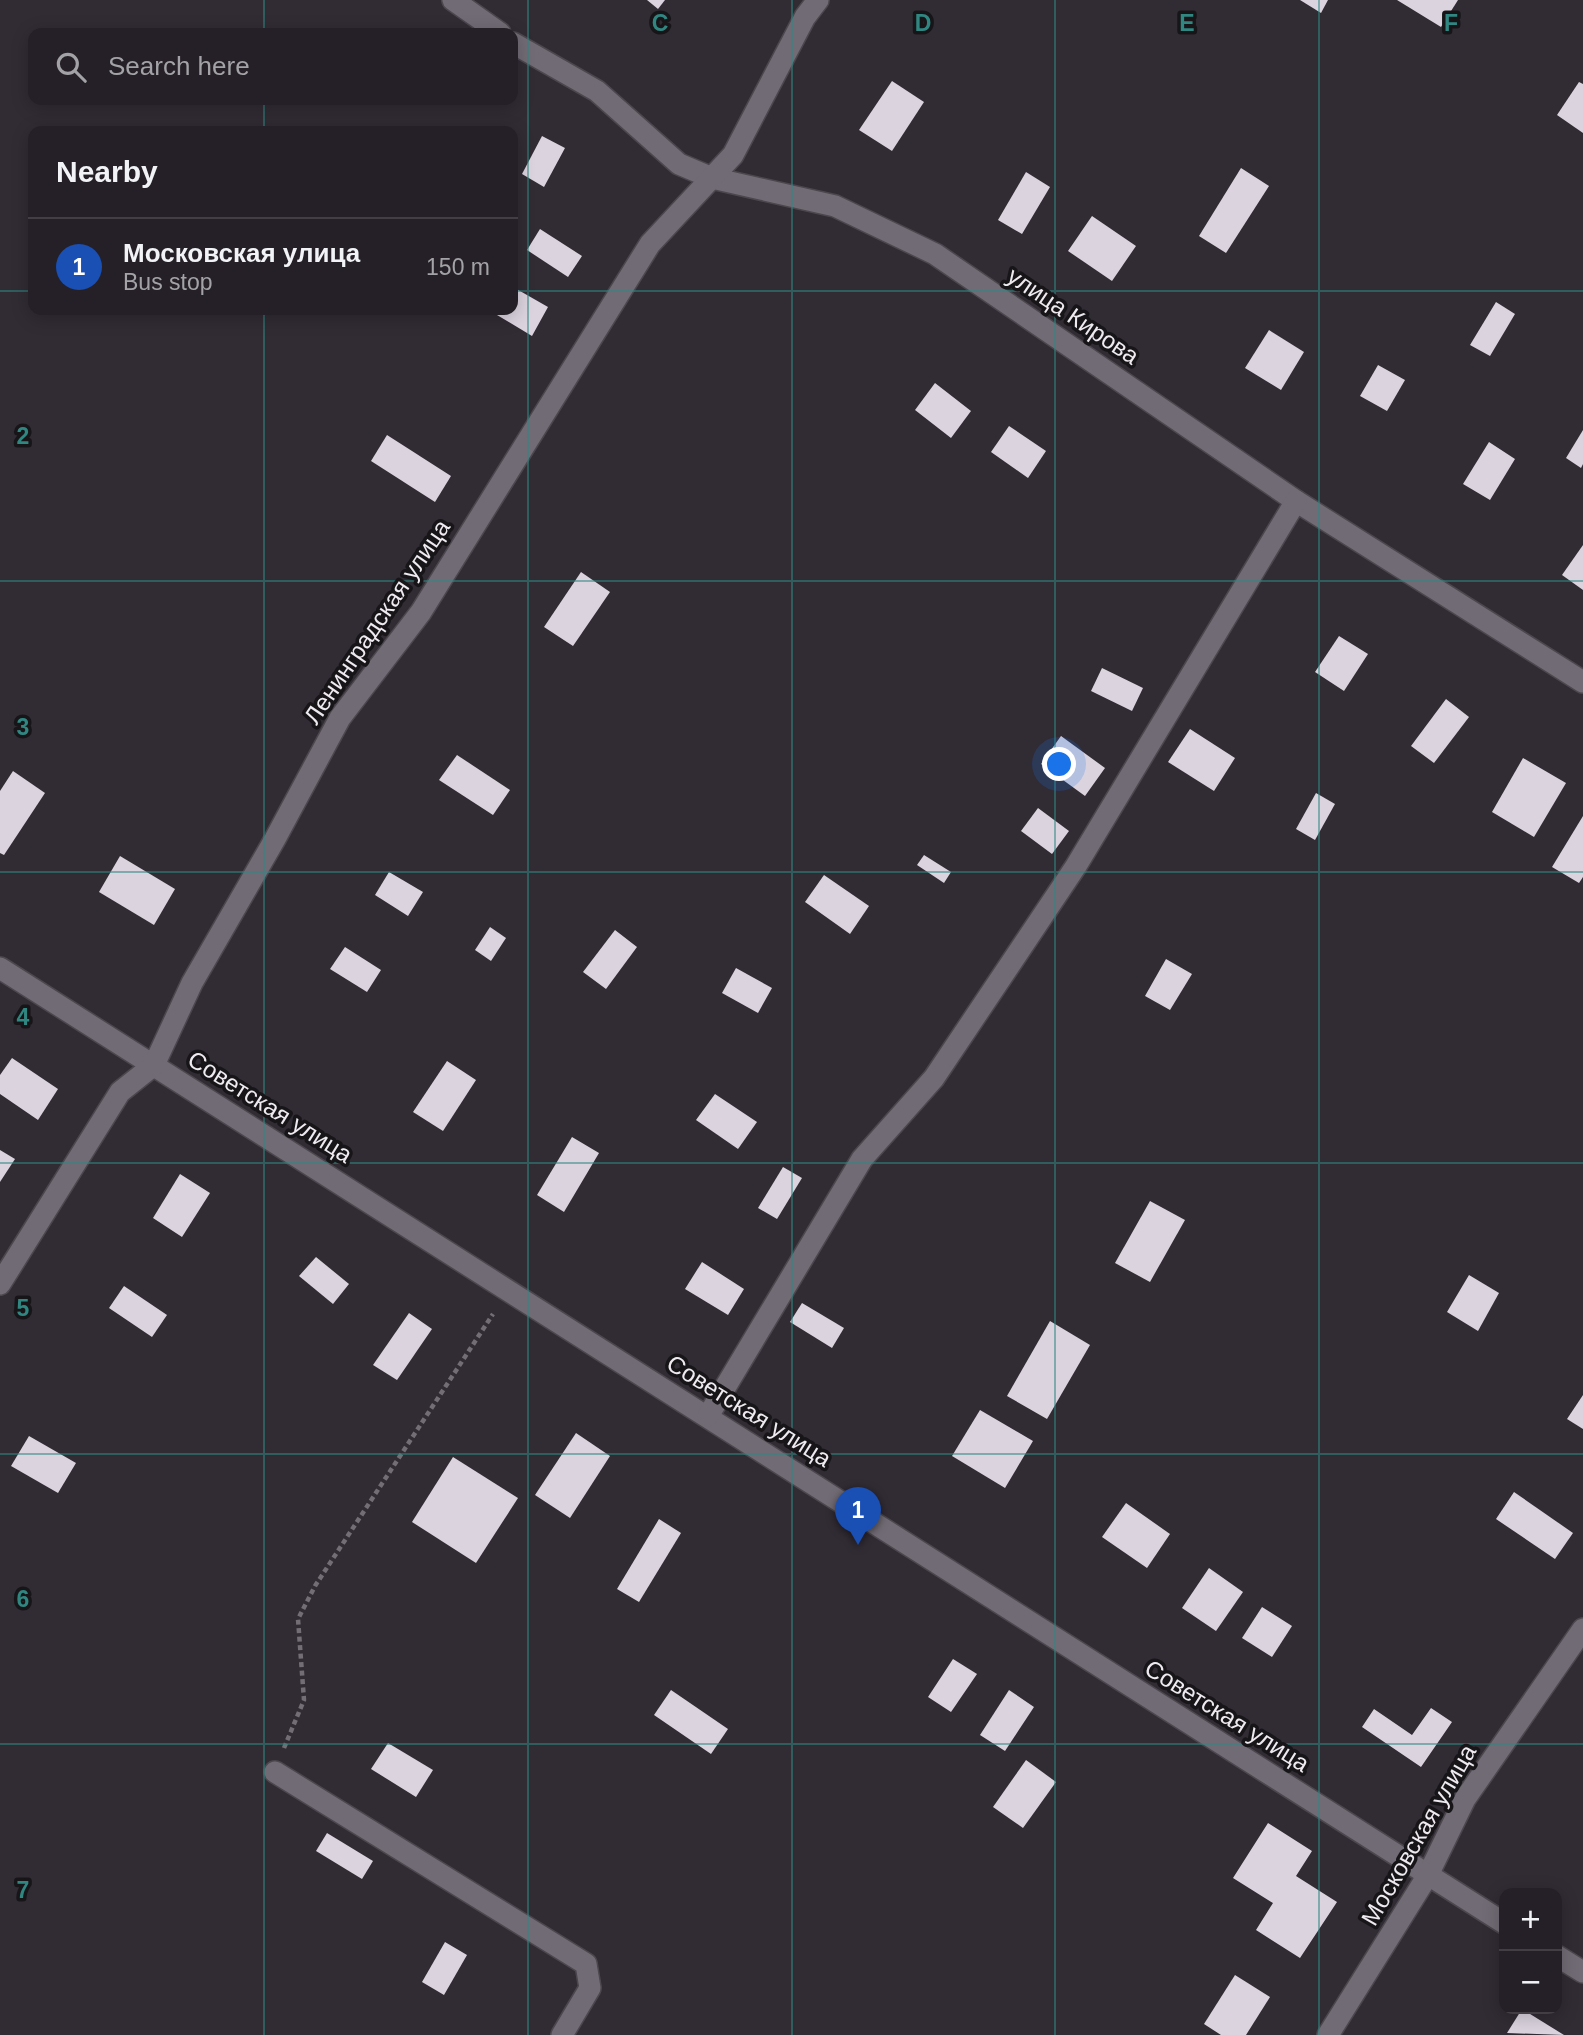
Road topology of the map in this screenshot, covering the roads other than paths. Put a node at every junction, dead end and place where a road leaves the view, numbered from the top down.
1 (453, 0) edge
2 (818, 0) edge
3 (493, 28) edge
4 (518, 46) edge
5 (712, 178) junction
6 (1296, 501) junction
7 (1583, 682) edge
8 (0, 968) edge
9 (155, 1065) junction
10 (0, 1284) edge
11 (708, 1416) junction
12 (1583, 1629) edge
13 (275, 1772) road end
14 (1428, 1875) junction
15 (1499, 1920) edge
16 (1562, 1959) edge
17 (1583, 1972) edge
18 (562, 2035) edge
19 (1328, 2035) edge

1 - 3 street
2 - 5 street, Ленинградская улица
4 - 5 street, улица Кирова
5 - 6 street, улица Кирова
5 - 9 street, Ленинградская улица
6 - 7 street, улица Кирова
6 - 11 street
8 - 9 street, Советская улица
9 - 10 street, Ленинградская улица
9 - 11 street, Советская улица
11 - 14 street, Советская улица
12 - 14 street, Московская улица
13 - 18 street
14 - 15 street, Советская улица
14 - 19 street, Московская улица
16 - 17 street

